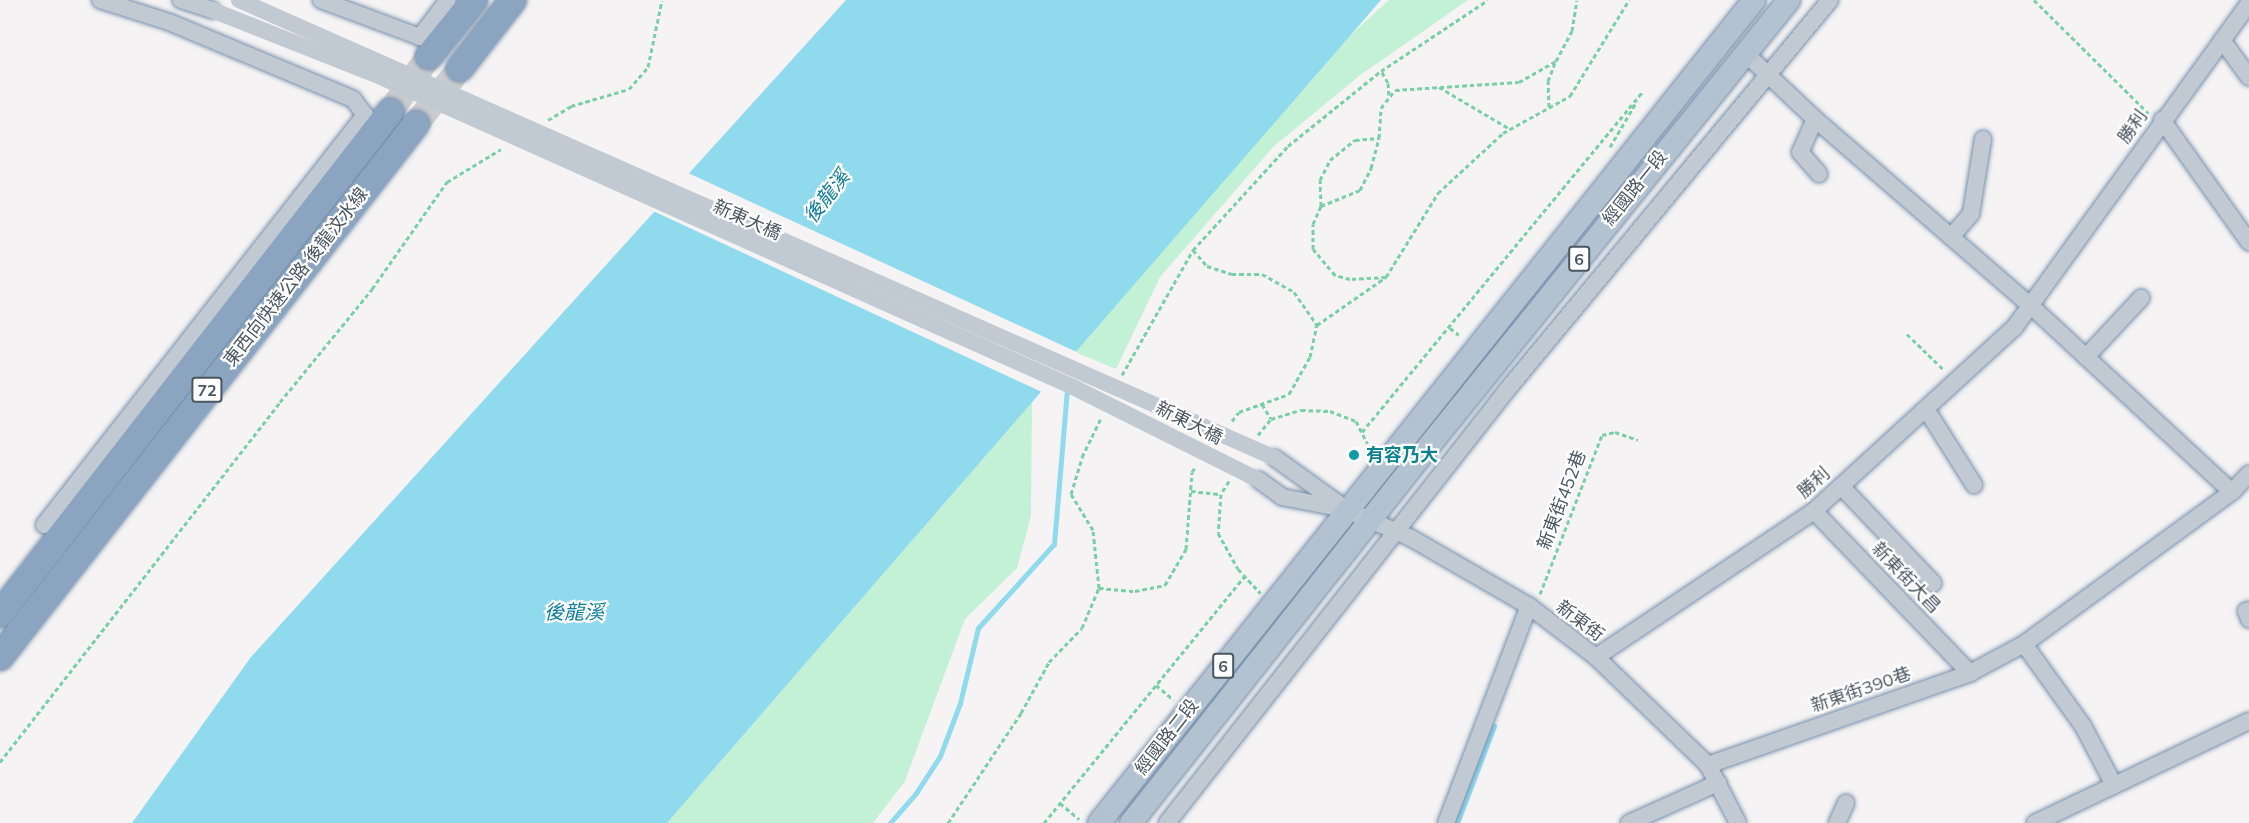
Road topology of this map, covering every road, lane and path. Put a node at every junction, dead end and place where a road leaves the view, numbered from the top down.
1 (100, 0) edge
2 (181, 0) edge
3 (239, 0) edge
4 (321, 0) edge
5 (448, 0) edge
6 (474, 0) edge
7 (513, 0) edge
8 (662, 0) edge
9 (1488, 0) edge
10 (1578, 0) edge
11 (1629, 0) edge
12 (1754, 0) edge
13 (1789, 0) edge
14 (1830, 0) edge
15 (2034, 0) edge
16 (2249, 3) edge
17 (2222, 40) junction
18 (1744, 53) junction
19 (429, 56) tunnel mouth
20 (1556, 61) junction
21 (460, 68) tunnel mouth
22 (1381, 71) junction
23 (1767, 72) junction
24 (2249, 77) edge
25 (1437, 86) junction
26 (1389, 98) junction
27 (1549, 107) junction
28 (390, 112) tunnel mouth
29 (1815, 119) junction
30 (2162, 120) junction
31 (542, 123) dead end
32 (416, 124) tunnel mouth
33 (1510, 129) junction
34 (1379, 138) junction
35 (1983, 139) dead end
36 (504, 147) dead end
37 (1595, 150) junction
38 (1600, 153) dead end
39 (1604, 158) dead end
40 (1819, 174) dead end
41 (1321, 206) junction
42 (1951, 237) junction
43 (2249, 242) edge
44 (1193, 250) junction
45 (1386, 277) junction
46 (2140, 297) dead end
47 (2030, 305) junction
48 (1317, 325) junction
49 (1450, 328) junction
50 (1907, 334) dead end
51 (1460, 335) dead end
52 (2086, 357) junction
53 (1956, 381) junction
54 (1118, 383) dead end
55 (1262, 404) junction
56 (1926, 409) junction
57 (1102, 415) dead end
58 (1271, 419) dead end
59 (1226, 429) dead end
60 (1362, 432) dead end
61 (1638, 440) dead end
62 (1198, 463) dead end
63 (2249, 474) edge
64 (1974, 485) dead end
65 (1841, 486) junction
66 (1191, 491) junction
67 (2232, 492) junction
68 (1221, 494) dead end
69 (1347, 510) junction
70 (1814, 511) junction
71 (1372, 520) junction
72 (44, 525) dead end
73 (1396, 532) junction
74 (1245, 576) dead end
75 (1933, 582) dead end
76 (1099, 588) junction
77 (1532, 608) junction
78 (2249, 609) edge
79 (0, 614) edge
80 (2249, 619) edge
81 (2024, 644) junction
82 (0, 657) edge
83 (1596, 657) junction
84 (1970, 673) junction
85 (1156, 685) junction
86 (1178, 703) dead end
87 (2249, 721) edge
88 (0, 762) edge
89 (1707, 765) junction
90 (1718, 783) junction
91 (2114, 785) junction
92 (1060, 803) junction
93 (1846, 803) dead end
94 (1651, 818) edge
95 (1089, 821) edge
96 (948, 823) edge
97 (1044, 823) edge
98 (1131, 823) edge
99 (1167, 823) edge
100 (1446, 823) edge
101 (1629, 823) edge
102 (1738, 823) edge
103 (1837, 823) edge
104 (2035, 823) edge

1 - 72 street
2 - 69 street, 新東大橋, bridge
3 - 69 street, 新東大橋, bridge
4 - 5 street
6 - 19 highway
7 - 21 highway
8 - 31 path
9 - 22 path
10 - 20 path
11 - 27 path
12 - 69 main road, 經國路一段 / 6
13 - 18 main road, 經國路一段 / 6
14 - 23 street
15 - 30 path
16 - 17 street, 勝利
17 - 24 street
17 - 30 street, 勝利
18 - 23 street
18 - 71 main road, 經國路一段 / 6
20 - 25 path
20 - 27 path
22 - 26 path
22 - 44 path
23 - 29 street
23 - 73 street
25 - 26 path
25 - 33 path
26 - 34 path
27 - 33 path
28 - 79 highway, 東西向快速公路 後龍汶水線 / 72
29 - 40 street
29 - 42 street
30 - 43 street
30 - 47 street, 勝利
32 - 82 highway, 東西向快速公路 後龍汶水線 / 72
33 - 45 path
34 - 41 path
34 - 41 path
35 - 42 street
36 - 88 path
37 - 38 path
37 - 39 path
37 - 49 path
41 - 45 path
42 - 47 street
44 - 48 path
44 - 54 path
45 - 48 path
46 - 52 street
47 - 52 street
47 - 53 street, 勝利
48 - 55 path
49 - 51 path
49 - 60 path
50 - 53 path
52 - 67 street
53 - 56 street, 勝利
55 - 58 path
55 - 59 path
56 - 64 street
56 - 65 street, 勝利
57 - 76 path
61 - 77 path, 新東街452巷
62 - 66 path
63 - 67 street
65 - 70 street, 勝利
65 - 75 street, 新東街大昌
66 - 68 path
66 - 76 path
67 - 81 street
69 - 71 street, 新東街
69 - 95 main road, 經國路二段 / 6
70 - 83 street, 勝利
70 - 84 street, 新東街大昌
71 - 73 street, 新東街
71 - 98 main road, 經國路二段 / 6
73 - 77 street, 新東街
73 - 99 street
74 - 85 path
76 - 96 path
77 - 83 street, 新東街
77 - 100 street
78 - 80 street
81 - 84 street, 新東街390巷
81 - 91 street
83 - 89 street, 新東街
84 - 89 street, 新東街390巷
85 - 86 path
85 - 92 path
87 - 91 street
89 - 90 street, 新東街
90 - 94 street
90 - 102 street, 新東街
91 - 104 street
92 - 95 path
92 - 97 path
93 - 103 street
94 - 101 street

